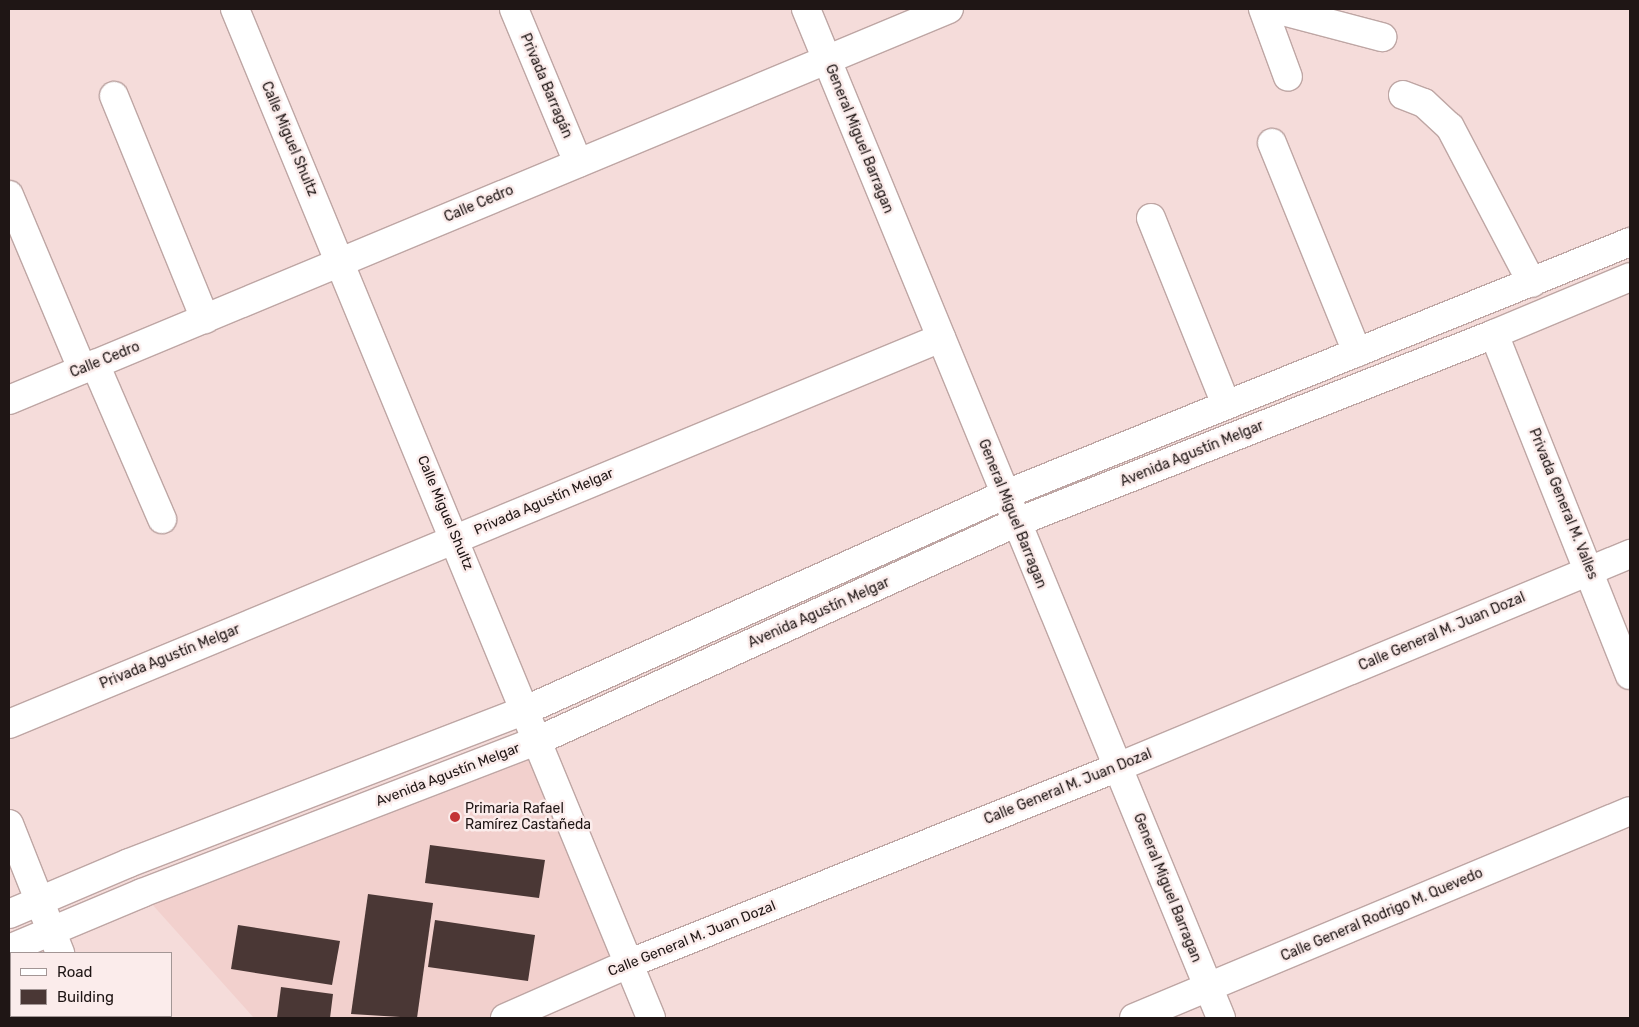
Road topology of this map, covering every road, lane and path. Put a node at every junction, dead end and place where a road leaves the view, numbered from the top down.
1 (235, 9) edge
2 (514, 9) edge
3 (806, 9) edge
4 (949, 9) edge
5 (1264, 9) edge
6 (1275, 9) edge
7 (1382, 37) dead end
8 (827, 60) junction
9 (1288, 77) dead end
10 (1403, 95) dead end
11 (114, 96) dead end
12 (1272, 143) dead end
13 (578, 163) junction
14 (9, 196) edge
15 (1151, 218) dead end
16 (1630, 242) edge
17 (340, 262) junction
18 (1630, 277) edge
19 (1532, 283) junction
20 (205, 319) junction
21 (1494, 334) junction
22 (941, 338) junction
23 (1357, 352) junction
24 (89, 367) junction
25 (9, 400) edge
26 (1226, 405) junction
27 (1004, 495) junction
28 (162, 519) dead end
29 (1015, 524) junction
30 (456, 539) junction
31 (1630, 554) edge
32 (1590, 571) junction
33 (1630, 675) edge
34 (526, 710) junction
35 (9, 724) edge
36 (539, 740) junction
37 (1118, 767) junction
38 (1630, 811) edge
39 (9, 824) edge
40 (39, 902) junction
41 (9, 914) edge
42 (56, 942) edge
43 (9, 949) edge
44 (628, 964) junction
45 (1208, 987) junction
46 (505, 1018) edge
47 (651, 1018) edge
48 (1134, 1018) edge
49 (1221, 1018) edge

1 - 17 street, Calle Miguel Shultz
2 - 13 street, Privada Barragán
3 - 8 street, General Miguel Barragan
4 - 8 street, Calle Cedro
5 - 9 street
6 - 7 street
8 - 13 street, Calle Cedro
8 - 22 street, General Miguel Barragan
10 - 19 street
11 - 20 street
12 - 23 street
13 - 17 street, Calle Cedro
14 - 24 street
15 - 26 street
16 - 19 street
17 - 20 street, Calle Cedro
17 - 30 street, Calle Miguel Shultz
18 - 21 street, Avenida Agustín Melgar
19 - 23 street
20 - 24 street, Calle Cedro
21 - 29 street, Avenida Agustín Melgar
21 - 32 street, Privada General M. Valles
22 - 27 street, General Miguel Barragan
22 - 30 street, Privada Agustín Melgar
23 - 26 street
24 - 25 street, Calle Cedro
24 - 28 street
26 - 27 street
27 - 29 street, General Miguel Barragan
27 - 34 street
29 - 36 street, Avenida Agustín Melgar
29 - 37 street, General Miguel Barragan
30 - 34 street, Calle Miguel Shultz
30 - 35 street, Privada Agustín Melgar
31 - 32 street, Calle General M. Juan Dozal
32 - 33 street, Privada General M. Valles
32 - 37 street, Calle General M. Juan Dozal
34 - 36 street, Calle Miguel Shultz
34 - 40 street
36 - 42 street, Avenida Agustín Melgar
36 - 44 street, Calle Miguel Shultz
37 - 44 street, Calle General M. Juan Dozal
37 - 45 street, General Miguel Barragan
38 - 45 street, Calle General Rodrigo M. Quevedo
39 - 40 street
40 - 41 street
40 - 42 street
42 - 43 street, Avenida Agustín Melgar
44 - 46 street, Calle General M. Juan Dozal
44 - 47 street, Calle Miguel Shultz
45 - 48 street, Calle General Rodrigo M. Quevedo
45 - 49 street, General Miguel Barragan

